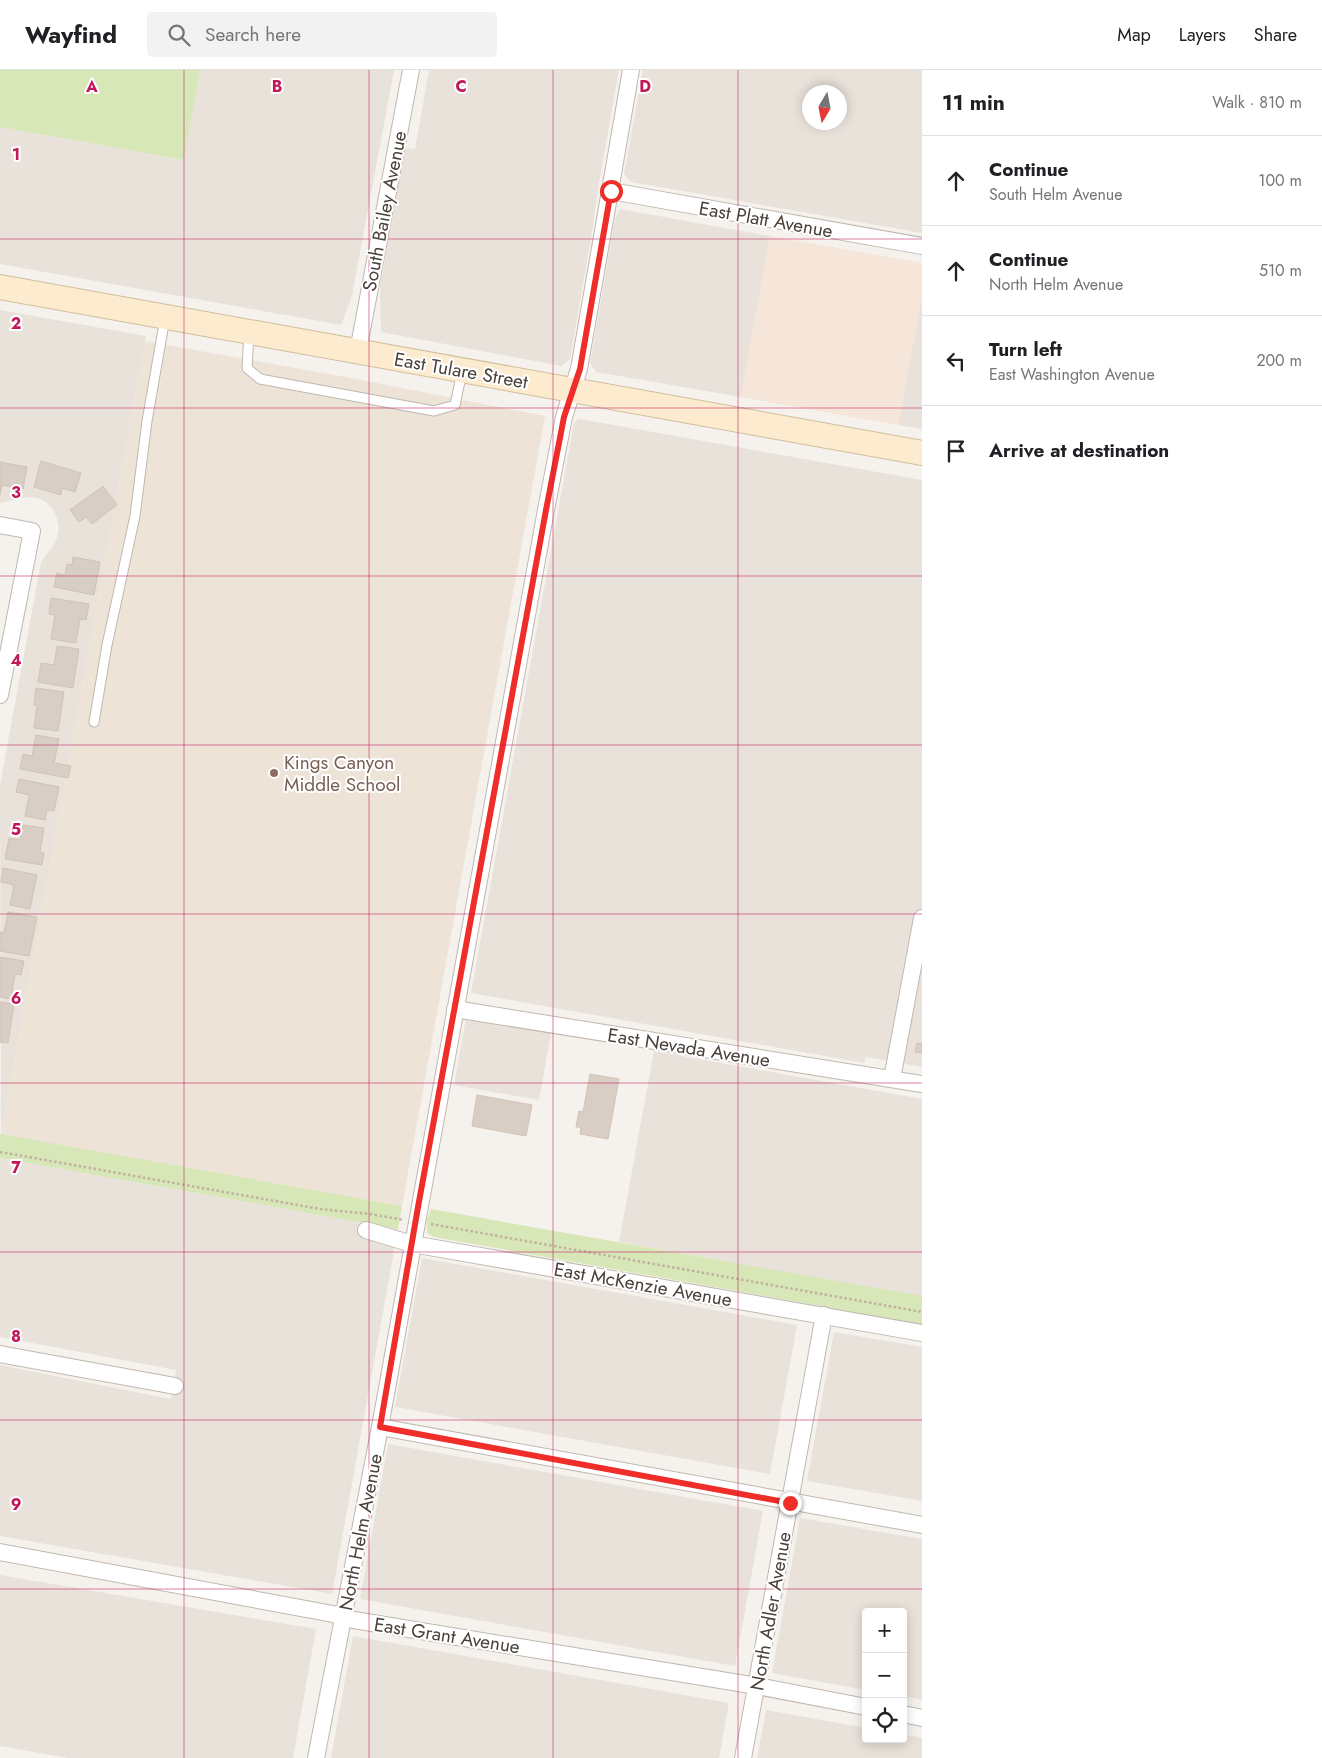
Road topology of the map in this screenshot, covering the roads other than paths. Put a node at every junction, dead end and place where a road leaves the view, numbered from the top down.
1 (411, 70) edge
2 (631, 70) edge
3 (611, 191) junction
4 (922, 246) edge
5 (0, 287) edge
6 (165, 317) junction
7 (249, 332) junction
8 (358, 352) junction
9 (463, 370) junction
10 (572, 391) junction
11 (922, 453) edge
12 (0, 525) edge
13 (0, 695) edge
14 (94, 722) dead end
15 (922, 918) edge
16 (455, 1009) junction
17 (892, 1079) junction
18 (922, 1084) edge
19 (366, 1230) dead end
20 (412, 1244) junction
21 (824, 1315) junction
22 (922, 1333) edge
23 (0, 1354) edge
24 (174, 1386) dead end
25 (380, 1427) junction
26 (790, 1503) junction
27 (922, 1525) edge
28 (0, 1552) edge
29 (344, 1617) junction
30 (757, 1686) junction
31 (862, 1706) edge
32 (907, 1715) edge
33 (922, 1718) edge
34 (316, 1758) edge
35 (743, 1758) edge

1 - 8 street, South Bailey Avenue
2 - 3 street, North Helm Avenue
3 - 4 street, East Platt Avenue
3 - 10 street, North Helm Avenue
5 - 6 main road, East Tulare Street
6 - 7 main road, East Tulare Street
6 - 14 lane
7 - 8 main road, East Tulare Street
7 - 9 lane
8 - 9 main road, East Tulare Street
9 - 10 main road, East Tulare Street
10 - 11 main road, East Tulare Street
10 - 16 street, North Helm Avenue
12 - 13 street
15 - 17 street
16 - 17 street, East Nevada Avenue
16 - 20 street, North Helm Avenue
17 - 18 street, East Nevada Avenue
19 - 20 street, East McKenzie Avenue
20 - 21 street, East McKenzie Avenue
20 - 25 street, North Helm Avenue
21 - 22 street, East McKenzie Avenue
21 - 26 street, North Adler Avenue
23 - 24 street
25 - 26 street
25 - 29 street, North Helm Avenue
26 - 27 street
26 - 30 street, North Adler Avenue
28 - 29 street, East Grant Avenue
29 - 30 street, East Grant Avenue
29 - 34 street, North Helm Avenue
30 - 31 street, East Grant Avenue
30 - 35 street, North Adler Avenue
32 - 33 street

